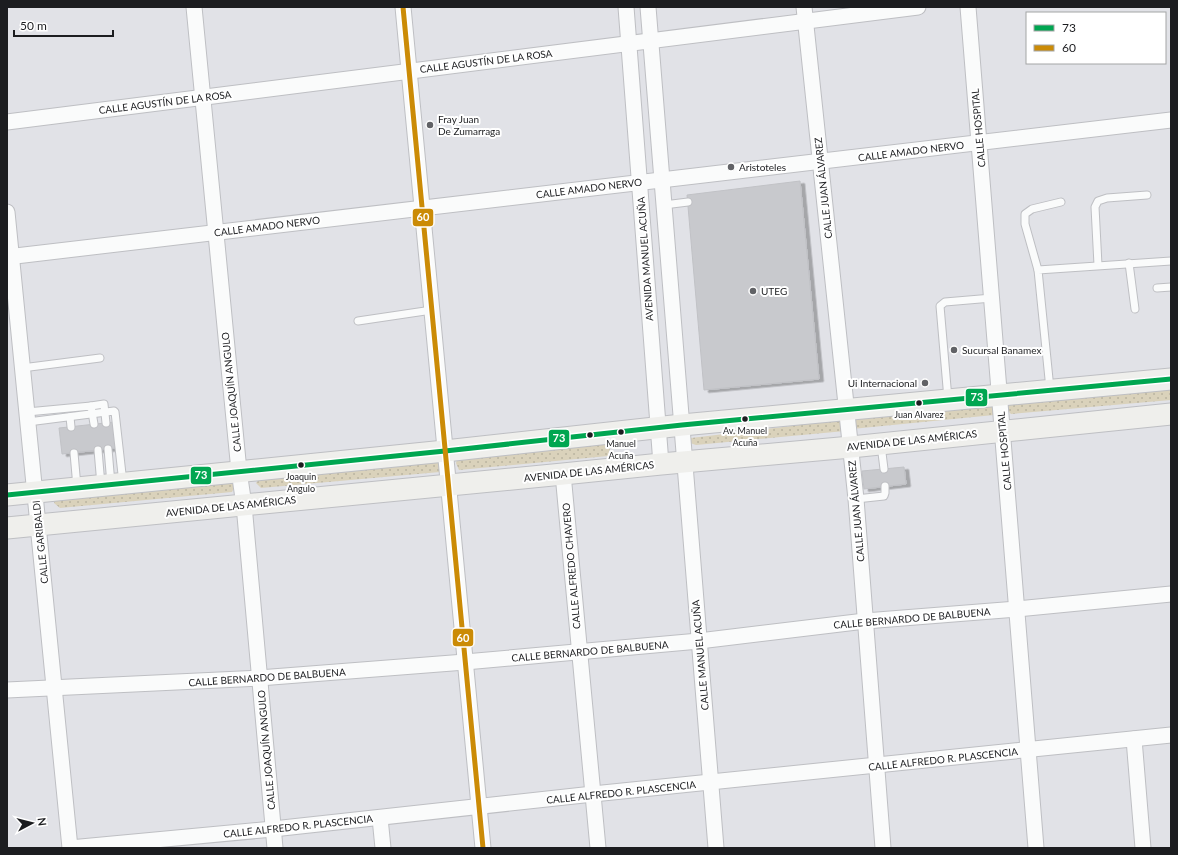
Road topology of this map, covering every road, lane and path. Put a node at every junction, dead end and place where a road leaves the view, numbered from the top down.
1 (194, 7) edge
2 (403, 7) edge
3 (626, 7) edge
4 (648, 7) edge
5 (918, 7) edge
6 (968, 7) edge
7 (804, 14) edge
8 (651, 41) junction
9 (629, 44) junction
10 (409, 71) junction
11 (202, 97) junction
12 (1171, 120) edge
13 (7, 122) edge
14 (979, 142) junction
15 (820, 161) junction
16 (662, 179) junction
17 (639, 182) junction
18 (1147, 195) dead end
19 (688, 202) dead end
20 (1061, 202) dead end
21 (663, 205) junction
22 (422, 208) junction
23 (7, 212) edge
24 (216, 232) junction
25 (9, 257) edge
26 (1171, 261) edge
27 (1129, 263) junction
28 (1098, 265) junction
29 (1038, 270) junction
30 (1171, 287) edge
31 (1157, 288) dead end
32 (992, 298) junction
33 (1135, 309) dead end
34 (432, 310) junction
35 (358, 321) dead end
36 (100, 358) dead end
37 (22, 368) junction
38 (1171, 379) edge
39 (1050, 391) junction
40 (1000, 396) junction
41 (948, 401) junction
42 (91, 406) junction
43 (847, 410) junction
44 (105, 412) junction
45 (92, 414) junction
46 (1171, 414) edge
47 (27, 417) junction
48 (70, 417) junction
49 (106, 423) dead end
50 (94, 424) dead end
51 (682, 425) junction
52 (71, 427) dead end
53 (658, 428) junction
54 (1003, 431) junction
55 (881, 444) junction
56 (851, 446) junction
57 (108, 449) dead end
58 (98, 450) dead end
59 (445, 451) junction
60 (74, 453) dead end
61 (685, 461) junction
62 (661, 464) junction
63 (884, 469) dead end
64 (239, 471) junction
65 (563, 474) junction
66 (112, 484) junction
67 (448, 485) junction
68 (886, 486) dead end
69 (77, 487) junction
70 (34, 491) junction
71 (7, 495) edge
72 (856, 499) junction
73 (244, 505) junction
74 (38, 525) junction
75 (7, 528) edge
76 (1171, 594) edge
77 (1017, 609) junction
78 (865, 621) junction
79 (699, 641) junction
80 (579, 651) junction
81 (465, 662) junction
82 (259, 678) junction
83 (54, 688) junction
84 (7, 690) edge
85 (1171, 735) edge
86 (1134, 739) junction
87 (1028, 751) junction
88 (876, 766) junction
89 (710, 783) junction
90 (593, 794) junction
91 (479, 807) junction
92 (380, 818) junction
93 (273, 829) junction
94 (70, 848) edge
95 (274, 848) edge
96 (383, 848) edge
97 (483, 848) edge
98 (598, 848) edge
99 (716, 848) edge
100 (883, 848) edge
101 (1036, 848) edge
102 (1143, 848) edge

1 - 11 street, CALLE JOAQUÍN ANGULO
2 - 10 street
3 - 9 street, AVENIDA MANUEL ACUÑA
4 - 8 street
5 - 7 street, CALLE AGUSTÍN DE LA ROSA
6 - 14 street, CALLE HOSPITAL
7 - 8 street, CALLE AGUSTÍN DE LA ROSA
7 - 15 street, CALLE JUAN ÁLVAREZ
8 - 9 street, CALLE AGUSTÍN DE LA ROSA
8 - 16 street
9 - 10 street, CALLE AGUSTÍN DE LA ROSA
9 - 17 street, AVENIDA MANUEL ACUÑA
10 - 11 street, CALLE AGUSTÍN DE LA ROSA
10 - 22 street
11 - 13 street, CALLE AGUSTÍN DE LA ROSA
11 - 24 street, CALLE JOAQUÍN ANGULO
12 - 14 street, CALLE AMADO NERVO
14 - 15 street, CALLE AMADO NERVO
14 - 32 street, CALLE HOSPITAL
15 - 16 street, CALLE AMADO NERVO
15 - 43 street, CALLE JUAN ÁLVAREZ
16 - 17 street, CALLE AMADO NERVO
16 - 21 street
17 - 22 street, CALLE AMADO NERVO
17 - 53 street, AVENIDA MANUEL ACUÑA
18 - 28 lane
19 - 21 lane
20 - 29 lane
21 - 51 street
22 - 24 street, CALLE AMADO NERVO
22 - 34 street
23 - 25 street, CALLE GARIBALDI
24 - 25 street, CALLE AMADO NERVO
24 - 64 street, CALLE JOAQUÍN ANGULO
25 - 37 street, CALLE GARIBALDI
26 - 27 lane
27 - 28 lane
27 - 33 lane
28 - 29 lane
29 - 39 lane
30 - 31 lane
32 - 40 street, CALLE HOSPITAL
32 - 41 lane
34 - 35 lane
34 - 59 street
36 - 37 lane
37 - 47 street, CALLE GARIBALDI
38 - 39 main road
39 - 40 main road
40 - 41 main road
40 - 54 street, CALLE HOSPITAL
41 - 43 main road
42 - 44 lane
42 - 45 lane
42 - 47 lane
43 - 51 main road
43 - 56 street, CALLE JUAN ÁLVAREZ
44 - 45 lane
44 - 49 lane
44 - 66 lane
45 - 48 lane
45 - 50 lane
46 - 54 main road, AVENIDA DE LAS AMÉRICAS
47 - 48 lane
47 - 70 street, CALLE GARIBALDI
48 - 52 lane
51 - 53 main road
51 - 61 street
53 - 59 main road
53 - 62 street, AVENIDA MANUEL ACUÑA
54 - 55 main road, AVENIDA DE LAS AMÉRICAS
54 - 77 street, CALLE HOSPITAL
55 - 56 main road, AVENIDA DE LAS AMÉRICAS
55 - 63 lane
56 - 61 main road, AVENIDA DE LAS AMÉRICAS
56 - 72 street, CALLE JUAN ÁLVAREZ
57 - 66 lane
58 - 66 lane
59 - 64 main road
59 - 67 street
60 - 69 lane
61 - 62 main road, AVENIDA DE LAS AMÉRICAS
61 - 79 street, CALLE MANUEL ACUÑA
62 - 65 main road, AVENIDA DE LAS AMÉRICAS
64 - 66 main road
64 - 73 street, CALLE JOAQUÍN ANGULO
65 - 67 main road, AVENIDA DE LAS AMÉRICAS
65 - 80 street, CALLE ALFREDO CHAVERO
66 - 69 main road
67 - 73 main road, AVENIDA DE LAS AMÉRICAS
67 - 81 street
68 - 72 lane
69 - 70 main road
70 - 71 main road
70 - 74 street, CALLE GARIBALDI
72 - 78 street, CALLE JUAN ÁLVAREZ
73 - 74 main road, AVENIDA DE LAS AMÉRICAS
73 - 82 street, CALLE JOAQUÍN ANGULO
74 - 75 main road, AVENIDA DE LAS AMÉRICAS
74 - 83 street, CALLE GARIBALDI
76 - 77 street, CALLE BERNARDO DE BALBUENA
77 - 78 street, CALLE BERNARDO DE BALBUENA
77 - 87 street, CALLE HOSPITAL
78 - 79 street, CALLE BERNARDO DE BALBUENA
78 - 88 street, CALLE JUAN ÁLVAREZ
79 - 80 street, CALLE BERNARDO DE BALBUENA
79 - 89 street, CALLE MANUEL ACUÑA
80 - 81 street, CALLE BERNARDO DE BALBUENA
80 - 90 street, CALLE ALFREDO CHAVERO
81 - 82 street, CALLE BERNARDO DE BALBUENA
81 - 91 street
82 - 83 street, CALLE BERNARDO DE BALBUENA
82 - 93 street, CALLE JOAQUÍN ANGULO
83 - 84 street, CALLE BERNARDO DE BALBUENA
83 - 94 street, CALLE GARIBALDI
85 - 86 street, CALLE ALFREDO R. PLASCENCIA
86 - 87 street, CALLE ALFREDO R. PLASCENCIA
86 - 102 street
87 - 88 street, CALLE ALFREDO R. PLASCENCIA
87 - 101 street, CALLE HOSPITAL
88 - 89 street, CALLE ALFREDO R. PLASCENCIA
88 - 100 street, CALLE JUAN ÁLVAREZ
89 - 90 street, CALLE ALFREDO R. PLASCENCIA
89 - 99 street, CALLE MANUEL ACUÑA
90 - 91 street, CALLE ALFREDO R. PLASCENCIA
90 - 98 street, CALLE ALFREDO CHAVERO
91 - 92 street, CALLE ALFREDO R. PLASCENCIA
91 - 97 street
92 - 93 street, CALLE ALFREDO R. PLASCENCIA
92 - 96 street
93 - 94 street, CALLE ALFREDO R. PLASCENCIA
93 - 95 street, CALLE JOAQUÍN ANGULO

